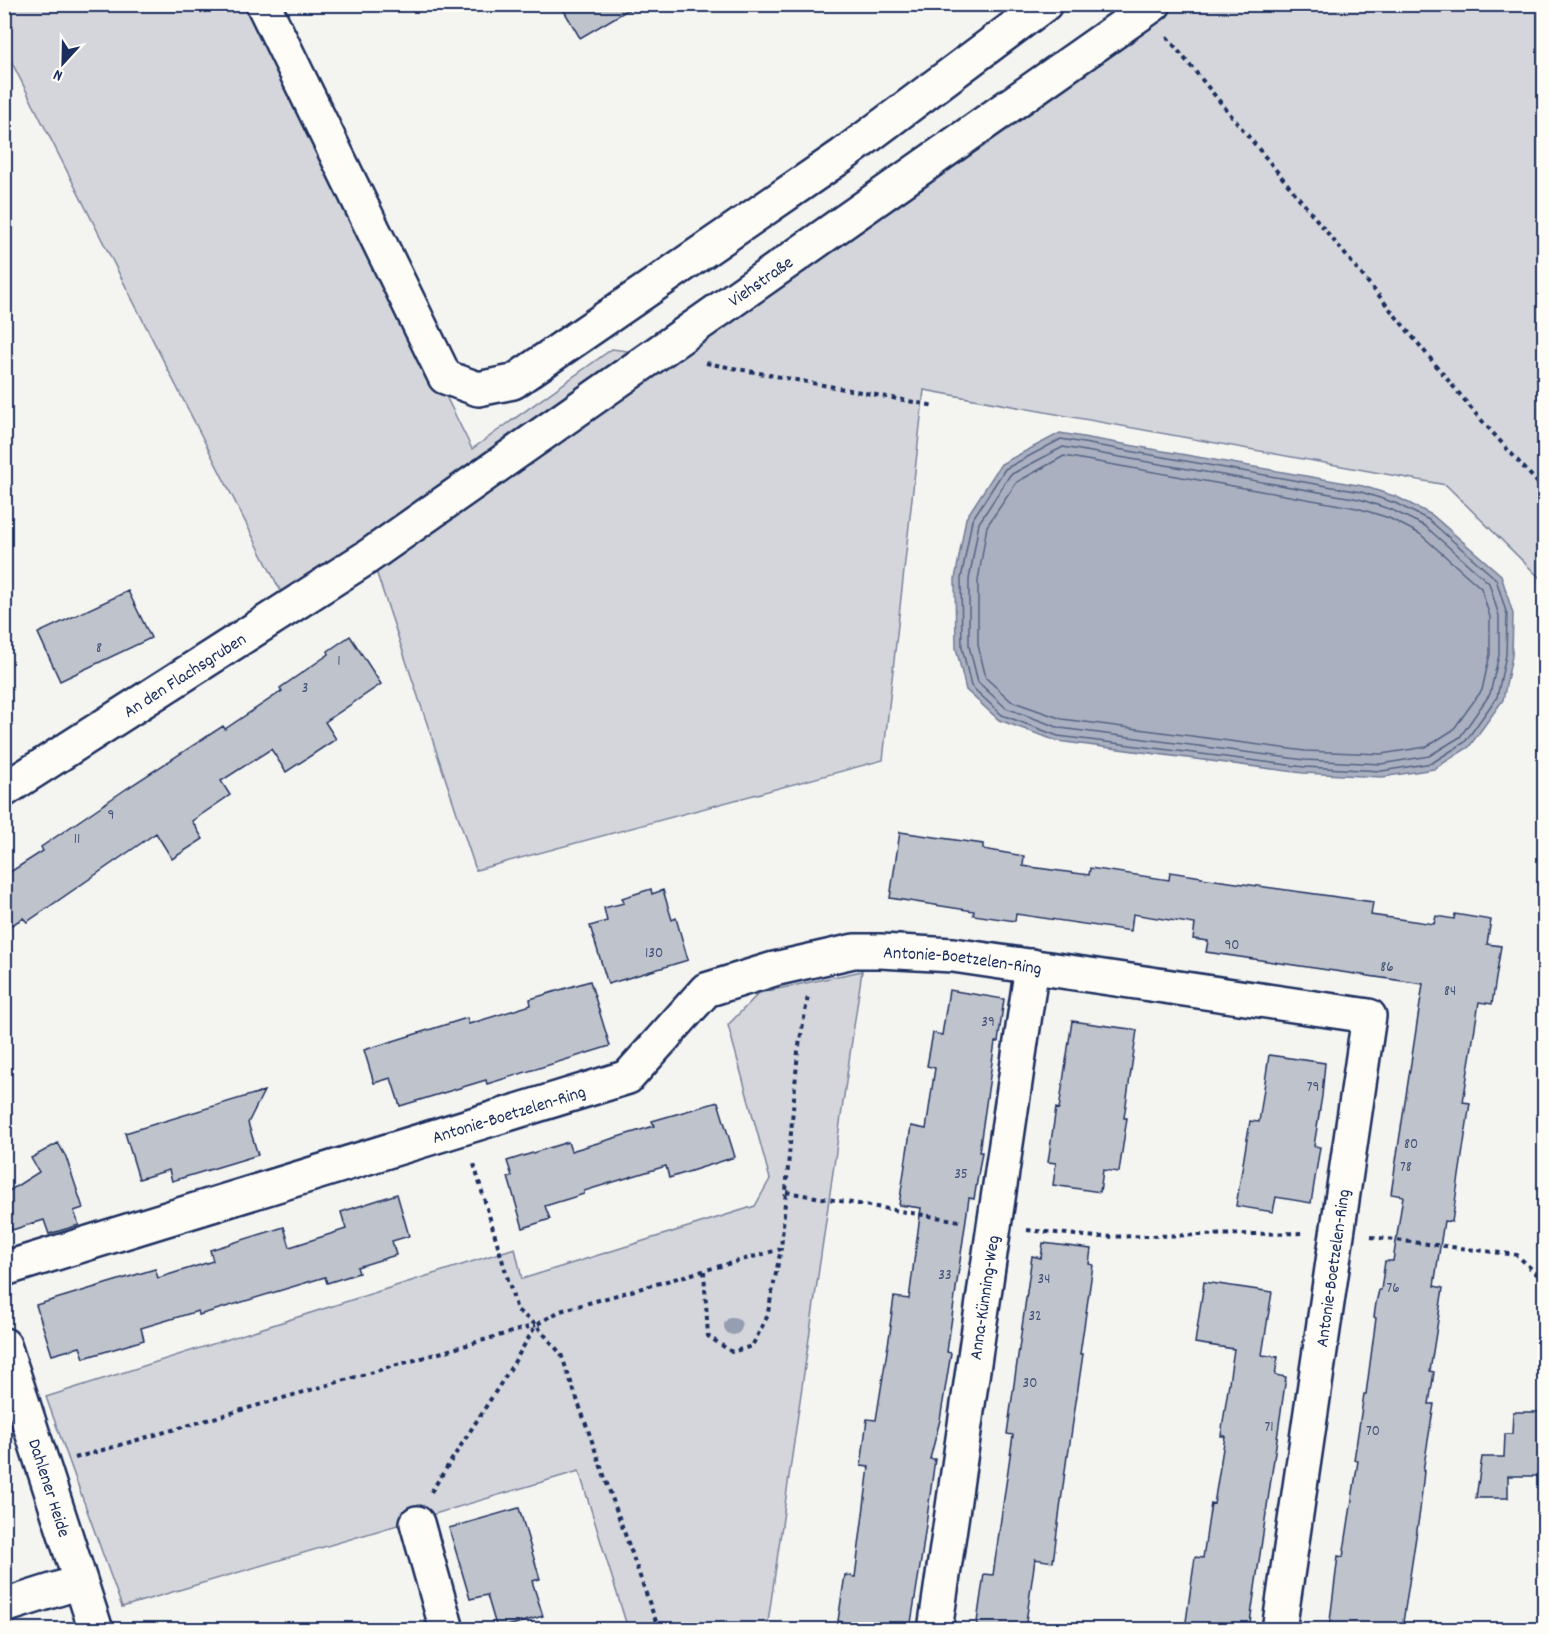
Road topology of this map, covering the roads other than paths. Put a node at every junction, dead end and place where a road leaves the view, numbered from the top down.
1 (263, 4) edge
2 (1045, 4) edge
3 (1150, 8) edge
4 (366, 558) joint
5 (4, 790) edge
6 (1032, 966) junction
7 (4, 1269) edge
8 (4, 1345) edge
9 (417, 1523) road end
10 (80, 1582) junction
11 (4, 1606) edge
12 (96, 1629) edge
13 (447, 1629) edge
14 (935, 1629) edge
15 (1279, 1629) edge

1 - 2 street
3 - 4 street, Viehstraße
4 - 5 street, An den Flachsgruben
6 - 7 street, Antonie-Boetzelen-Ring
6 - 14 street, Anna-Künning-Weg
6 - 15 street, Antonie-Boetzelen-Ring
8 - 10 street, Dahlener Heide
9 - 13 street
10 - 11 street
10 - 12 street, Dahlener Heide

